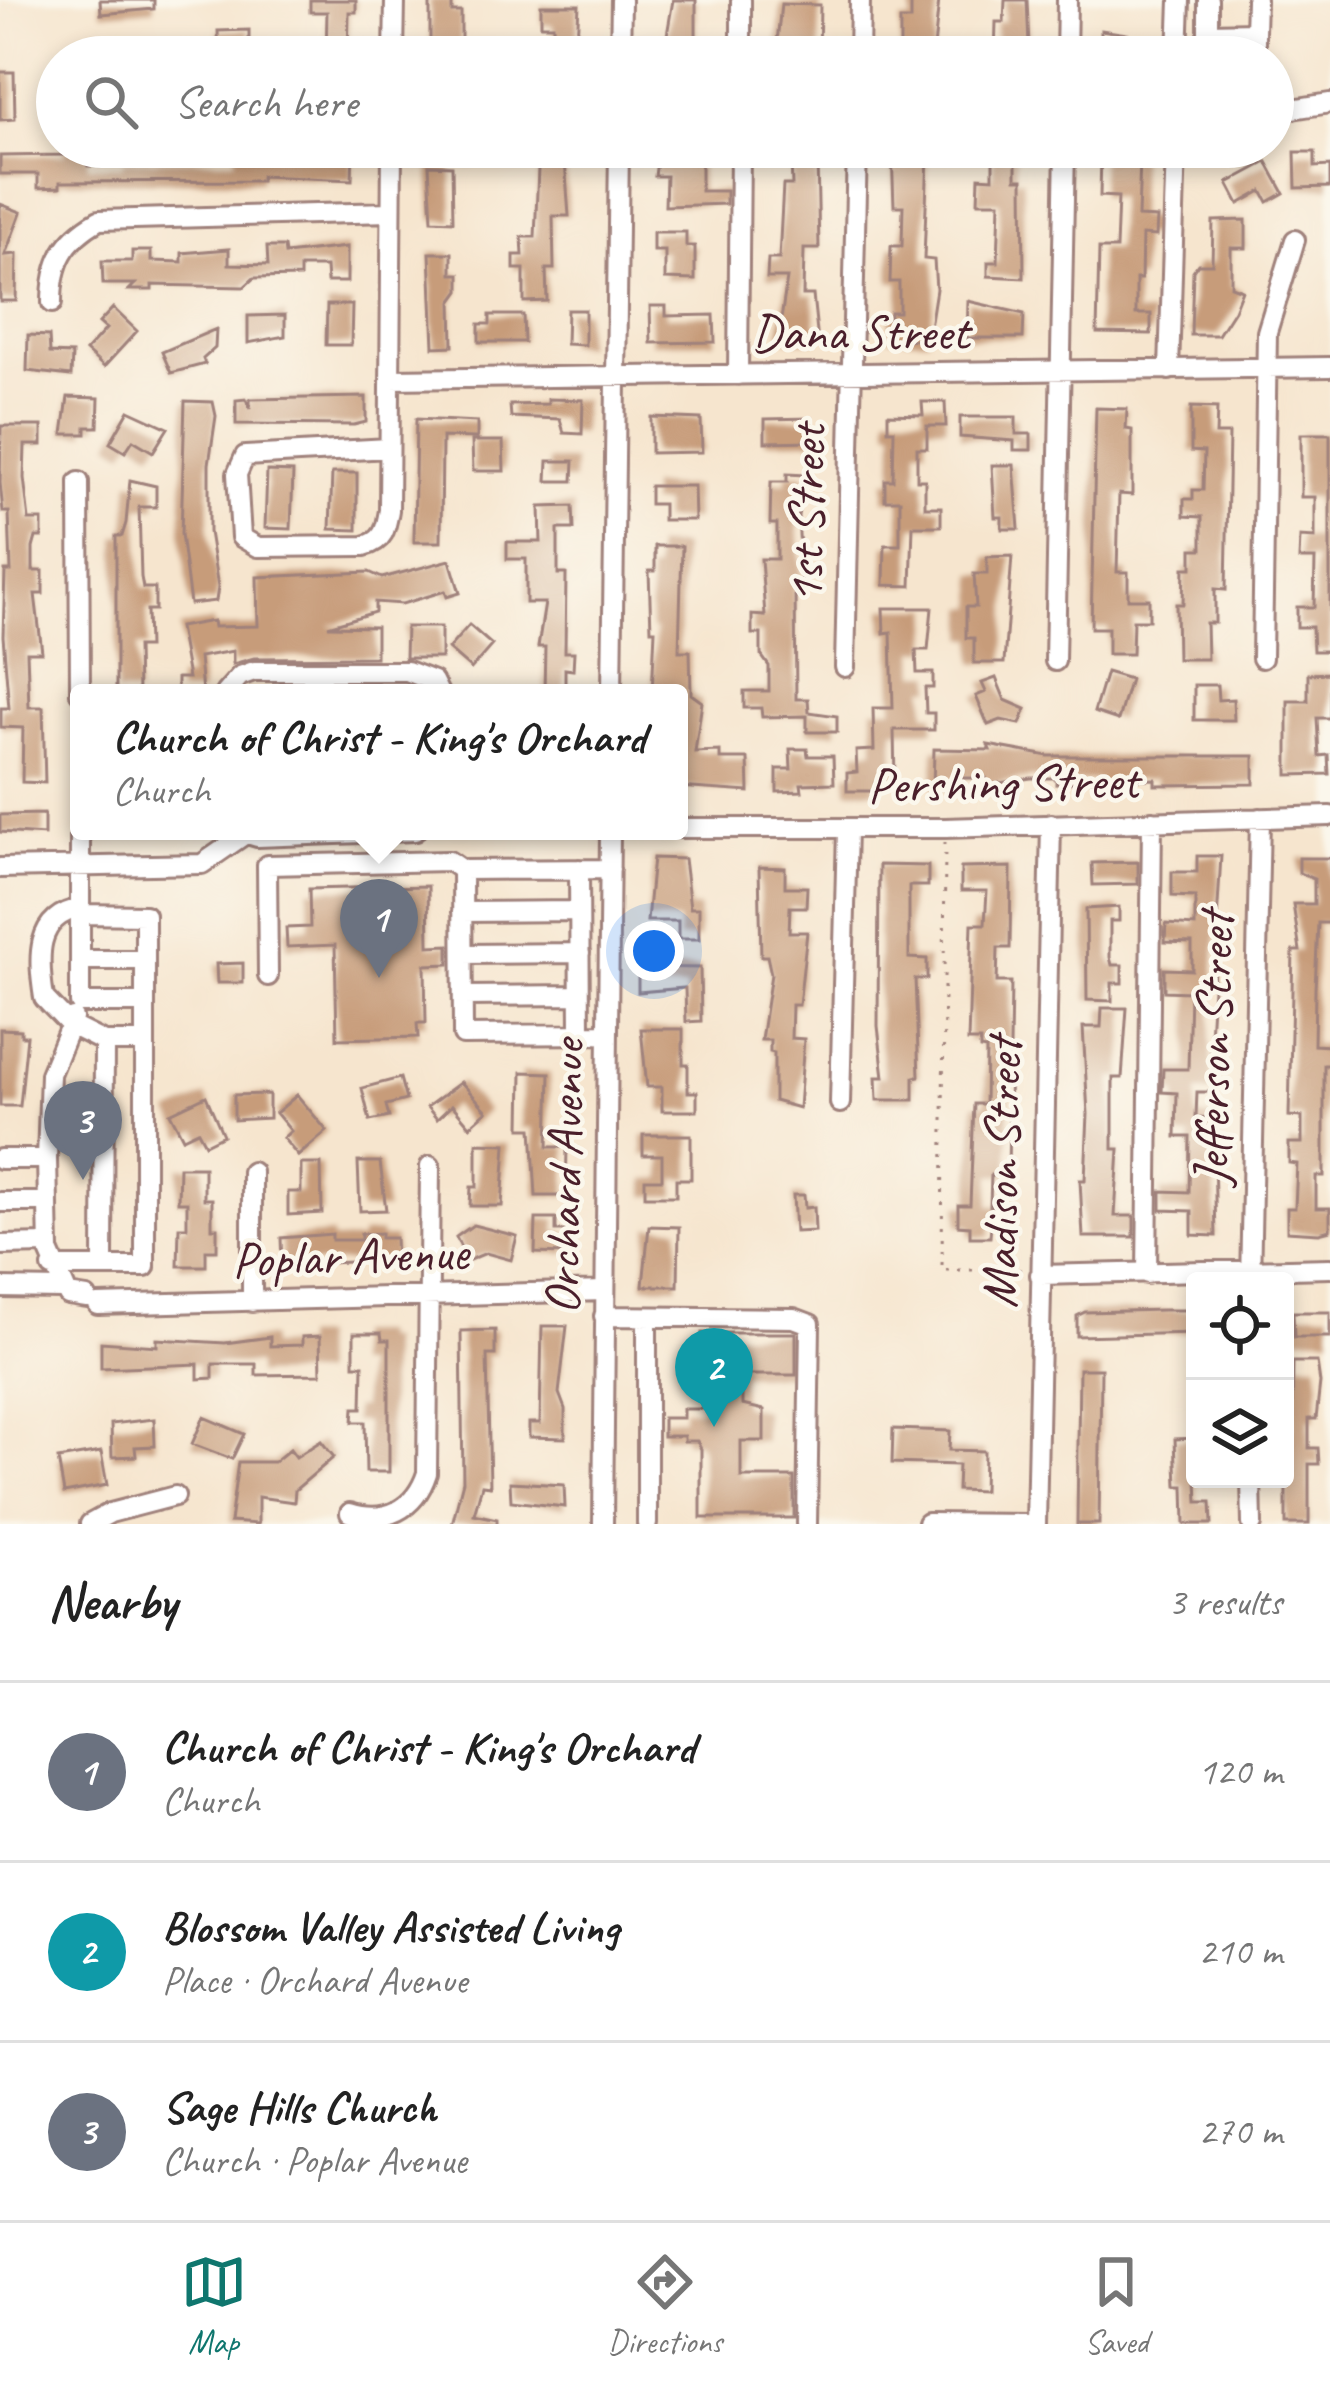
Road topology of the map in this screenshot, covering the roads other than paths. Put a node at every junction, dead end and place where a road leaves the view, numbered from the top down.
1 (395, 0) edge
2 (621, 0) edge
3 (741, 0) edge
4 (860, 0) edge
5 (1067, 0) edge
6 (1180, 0) edge
7 (1208, 0) edge
8 (1256, 0) edge
9 (1255, 32) junction
10 (394, 36) edge
11 (620, 36) edge
12 (741, 36) edge
13 (859, 36) edge
14 (1066, 36) edge
15 (1179, 36) edge
16 (1255, 36) edge
17 (1330, 103) edge
18 (1294, 109) edge
19 (391, 168) edge
20 (619, 168) edge
21 (740, 168) edge
22 (857, 168) edge
23 (1064, 168) edge
24 (1175, 168) edge
25 (390, 212) junction
26 (1295, 240) dead end
27 (52, 303) dead end
28 (1330, 367) edge
29 (1268, 369) junction
30 (1169, 370) junction
31 (1060, 372) junction
32 (738, 375) junction
33 (852, 375) junction
34 (617, 376) junction
35 (391, 379) junction
36 (389, 448) junction
37 (79, 482) dead end
38 (1262, 658) dead end
39 (1054, 662) dead end
40 (844, 668) dead end
41 (80, 684) edge
42 (232, 684) edge
43 (434, 684) edge
44 (612, 684) edge
45 (1330, 816) edge
46 (1260, 818) junction
47 (1152, 821) junction
48 (1051, 824) junction
49 (688, 828) edge
50 (847, 829) junction
51 (80, 840) edge
52 (232, 840) edge
53 (610, 840) edge
54 (81, 865) junction
55 (0, 868) edge
56 (579, 869) junction
57 (610, 869) junction
58 (462, 870) junction
59 (81, 911) junction
60 (579, 911) junction
61 (462, 912) junction
62 (580, 953) junction
63 (463, 954) junction
64 (81, 960) junction
65 (145, 960) junction
66 (268, 976) dead end
67 (580, 995) junction
68 (463, 996) junction
69 (80, 1003) junction
70 (145, 1003) junction
71 (70, 1025) junction
72 (580, 1034) junction
73 (608, 1034) junction
74 (104, 1042) junction
75 (145, 1042) junction
76 (840, 1102) dead end
77 (0, 1159) edge
78 (47, 1159) junction
79 (430, 1166) dead end
80 (252, 1172) dead end
81 (0, 1202) edge
82 (47, 1202) junction
83 (48, 1244) junction
84 (0, 1245) edge
85 (52, 1267) junction
86 (103, 1267) junction
87 (1330, 1268) edge
88 (1250, 1272) edge
89 (1290, 1272) edge
90 (1147, 1274) junction
91 (1040, 1275) junction
92 (1186, 1275) edge
93 (0, 1288) edge
94 (61, 1288) junction
95 (605, 1291) junction
96 (428, 1296) junction
97 (252, 1302) junction
98 (604, 1316) junction
99 (647, 1317) junction
100 (1251, 1488) edge
101 (176, 1496) dead end
102 (350, 1513) dead end
103 (927, 1523) edge
104 (90, 1524) edge
105 (603, 1524) edge
106 (647, 1524) edge
107 (807, 1524) edge
108 (1036, 1524) edge
109 (1252, 1524) edge

1 - 10 street
2 - 11 street
3 - 12 street
4 - 13 street
5 - 14 street
6 - 15 street
7 - 9 street
8 - 9 street
9 - 16 street
17 - 18 street
19 - 25 street
20 - 34 street
21 - 32 street
22 - 33 street, 1st Street
23 - 31 street
24 - 30 street
25 - 27 street
25 - 35 street
26 - 29 street
28 - 29 street, Dana Street
29 - 30 street, Dana Street
29 - 38 street
30 - 31 street, Dana Street
31 - 33 street, Dana Street
31 - 39 street
32 - 33 street, Dana Street
32 - 34 street, Dana Street
33 - 40 street, 1st Street
34 - 35 street, Dana Street
34 - 44 street
35 - 36 street
36 - 36 street
37 - 41 street
42 - 43 street
45 - 46 street, Pershing Street
46 - 47 street, Pershing Street
46 - 88 street, Jefferson Street
47 - 48 street, Pershing Street
47 - 90 street
48 - 50 street, Pershing Street
48 - 91 street, Madison Street
49 - 50 street, Pershing Street
50 - 76 street
51 - 54 street
52 - 54 street
53 - 57 street, Orchard Avenue
54 - 55 street
54 - 59 street
56 - 57 street
56 - 58 street
56 - 60 street
57 - 73 street, Orchard Avenue
58 - 61 street
58 - 66 street
59 - 64 street
59 - 65 street
59 - 71 street
60 - 61 street
60 - 62 street
61 - 63 street
62 - 63 street
62 - 67 street
63 - 68 street
64 - 65 street
64 - 69 street
65 - 70 street
67 - 68 street
67 - 72 street
68 - 72 street
69 - 70 street
69 - 71 street
70 - 75 street
71 - 74 street
71 - 78 street
72 - 73 street
73 - 95 street, Orchard Avenue
74 - 75 street
74 - 86 street
75 - 86 street
77 - 78 street
78 - 82 street
79 - 96 street
80 - 97 street
81 - 82 street
82 - 83 street
83 - 84 street
83 - 85 street
85 - 86 street
85 - 94 street
87 - 89 street
90 - 91 street
90 - 92 street
91 - 108 street, Madison Street
93 - 94 street
94 - 97 street, Poplar Avenue
95 - 96 street, Poplar Avenue
95 - 98 street, Orchard Avenue
96 - 97 street, Poplar Avenue
96 - 102 street
98 - 99 street
98 - 105 street, Orchard Avenue
99 - 106 street
99 - 107 street
100 - 109 street
101 - 104 street
103 - 108 street

